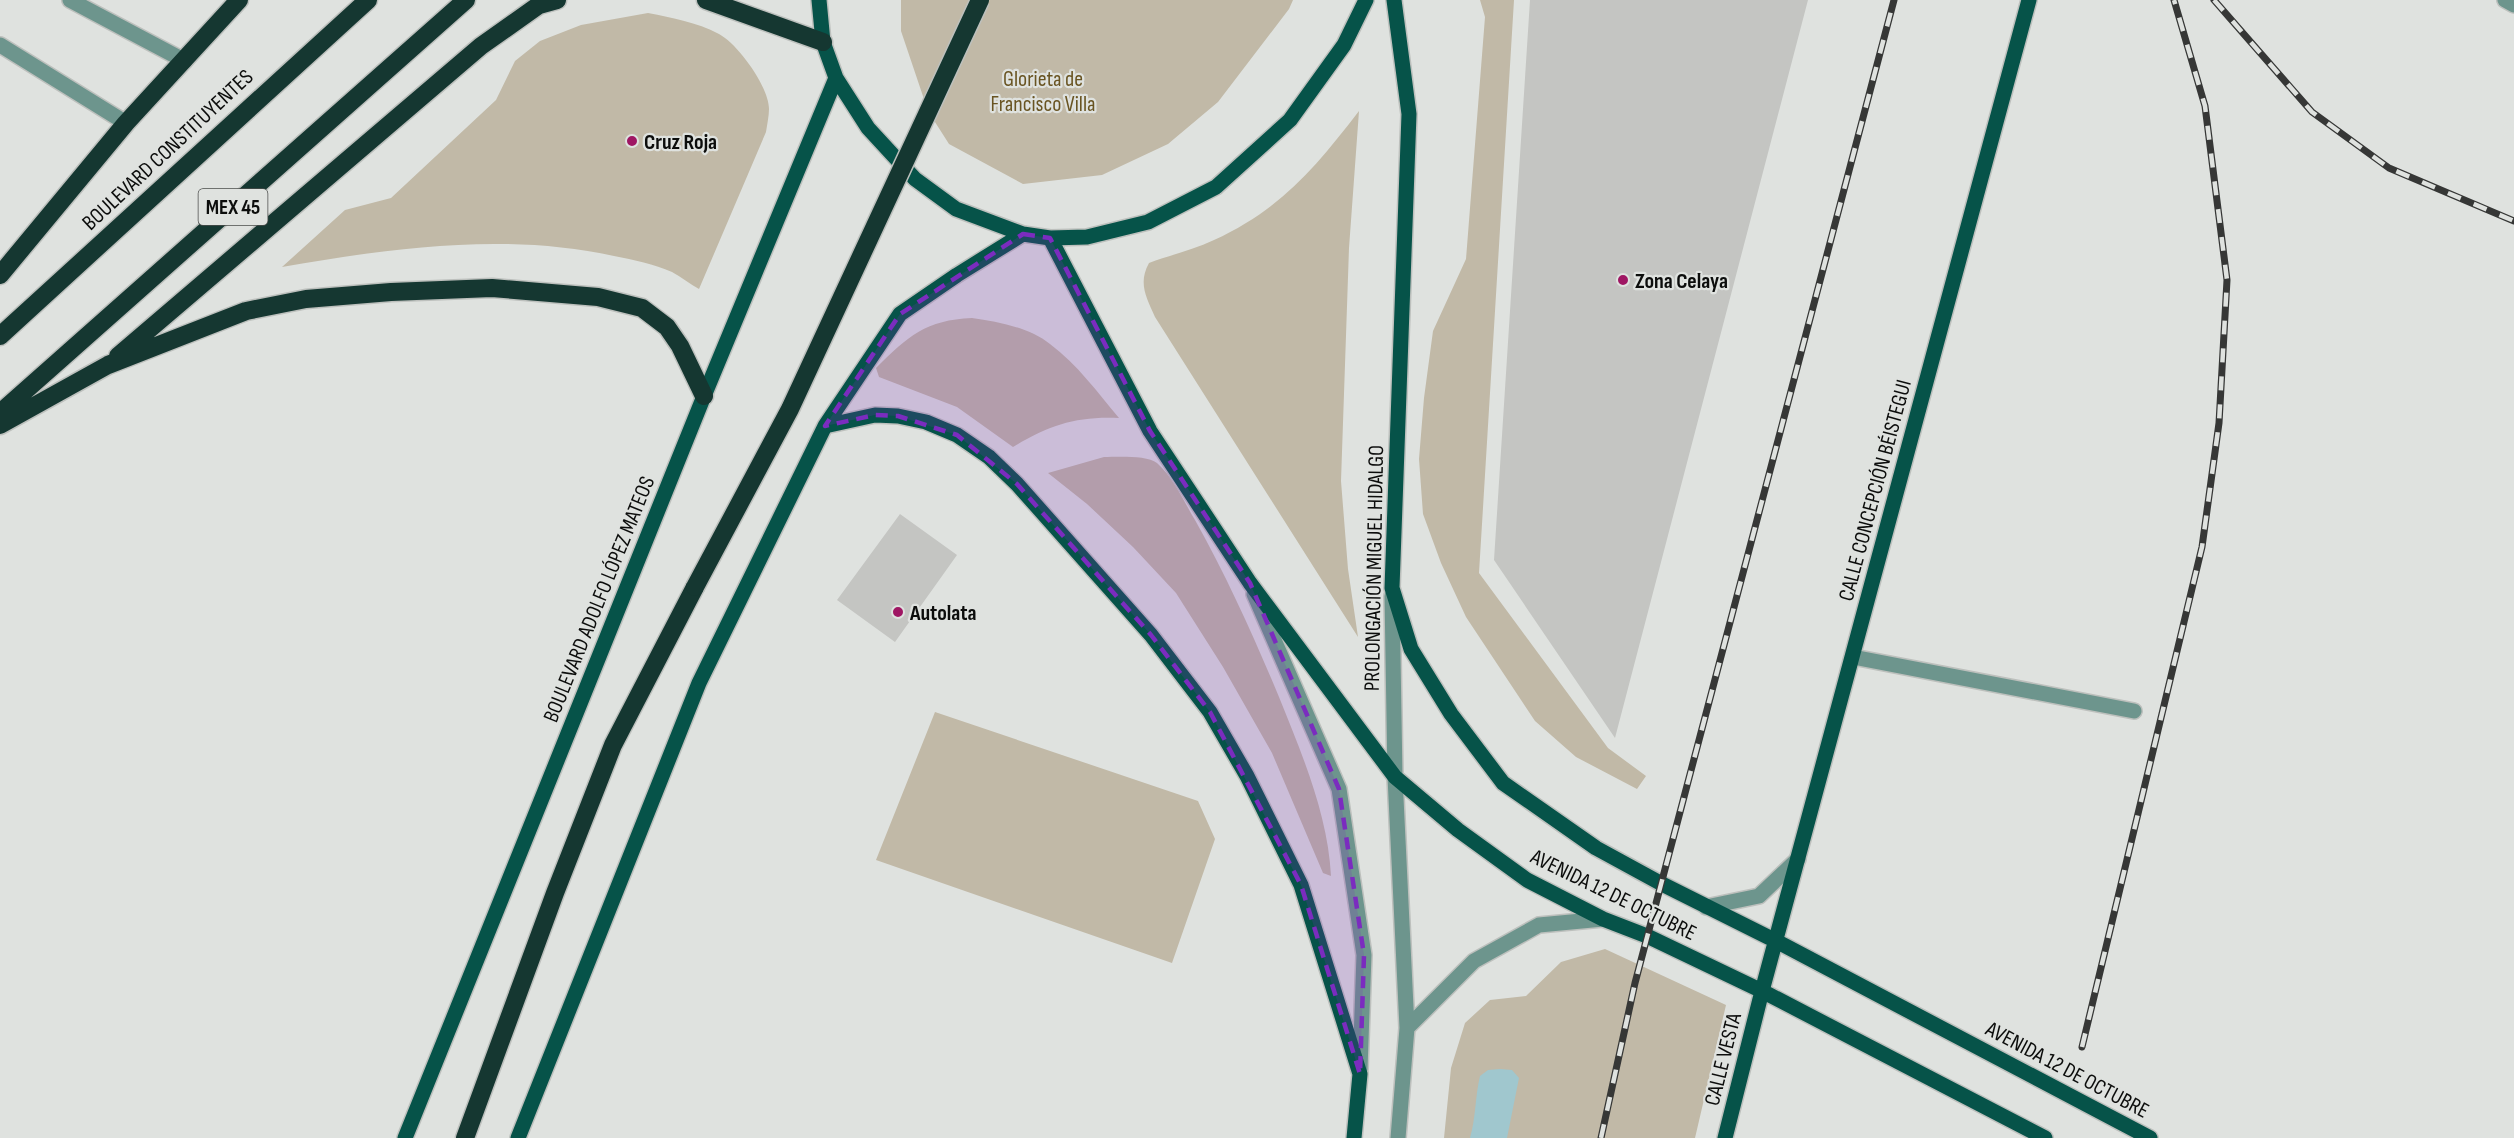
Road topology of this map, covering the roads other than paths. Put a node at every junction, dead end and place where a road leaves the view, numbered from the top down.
1 (70, 0) edge
2 (239, 0) edge
3 (368, 0) edge
4 (466, 0) edge
5 (557, 0) edge
6 (706, 0) edge
7 (819, 0) edge
8 (980, 0) edge
9 (1366, 0) edge
10 (1394, 0) edge
11 (2029, 0) edge
12 (2505, 0) edge
13 (2514, 4) edge
14 (823, 42) junction
15 (0, 45) edge
16 (185, 61) junction
17 (836, 78) junction
18 (126, 123) junction
19 (1023, 234) junction
20 (1050, 238) junction
21 (0, 275) edge
22 (0, 336) edge
23 (108, 365) junction
24 (704, 396) junction
25 (0, 413) edge
26 (0, 424) edge
27 (825, 426) junction
28 (1250, 583) junction
29 (1392, 588) junction
30 (1853, 657) junction
31 (2134, 711) dead end
32 (1395, 777) junction
33 (1798, 859) junction
34 (1706, 907) junction
35 (1603, 919) junction
36 (1776, 941) junction
37 (1762, 991) junction
38 (1407, 1028) junction
39 (1359, 1074) junction
40 (405, 1138) edge
41 (465, 1138) edge
42 (518, 1138) edge
43 (1354, 1138) edge
44 (1398, 1138) edge
45 (1725, 1138) edge
46 (2044, 1138) edge
47 (2150, 1138) edge

1 - 16 street
2 - 16 highway
3 - 22 highway, BOULEVARD CONSTITUYENTES / MEX 45
4 - 25 highway, MEX 45
5 - 23 highway
6 - 14 highway
7 - 14 main road
8 - 41 highway, bridge
9 - 20 main road
10 - 29 main road, PROLONGACIÓN MIGUEL HIDALGO
11 - 30 main road, CALLE CONCEPCIÓN BÉISTEGUI
12 - 13 street
14 - 17 main road
15 - 18 street
16 - 18 highway
17 - 19 main road
17 - 24 main road, BOULEVARD ADOLFO LÓPEZ MATEOS
18 - 21 highway
19 - 20 main road
19 - 27 main road
20 - 28 main road
23 - 24 highway
23 - 26 highway
24 - 40 main road, BOULEVARD ADOLFO LÓPEZ MATEOS
27 - 39 main road
27 - 42 main road
28 - 32 main road, AVENIDA 12 DE OCTUBRE
28 - 39 street
29 - 32 street, PROLONGACIÓN MIGUEL HIDALGO
29 - 34 main road, AVENIDA 12 DE OCTUBRE
30 - 31 street
30 - 33 main road, CALLE CONCEPCIÓN BÉISTEGUI
32 - 35 main road, AVENIDA 12 DE OCTUBRE
32 - 38 street, PROLONGACIÓN MIGUEL HIDALGO
33 - 34 street
33 - 36 main road, CALLE CONCEPCIÓN BÉISTEGUI
34 - 36 main road, AVENIDA 12 DE OCTUBRE
35 - 37 main road, AVENIDA 12 DE OCTUBRE
35 - 38 street
36 - 37 main road, CALLE CONCEPCIÓN BÉISTEGUI
36 - 47 main road, AVENIDA 12 DE OCTUBRE
37 - 45 main road, CALLE VESTA
37 - 46 main road, AVENIDA 12 DE OCTUBRE
38 - 44 street, PROLONGACIÓN MIGUEL HIDALGO
39 - 43 main road

